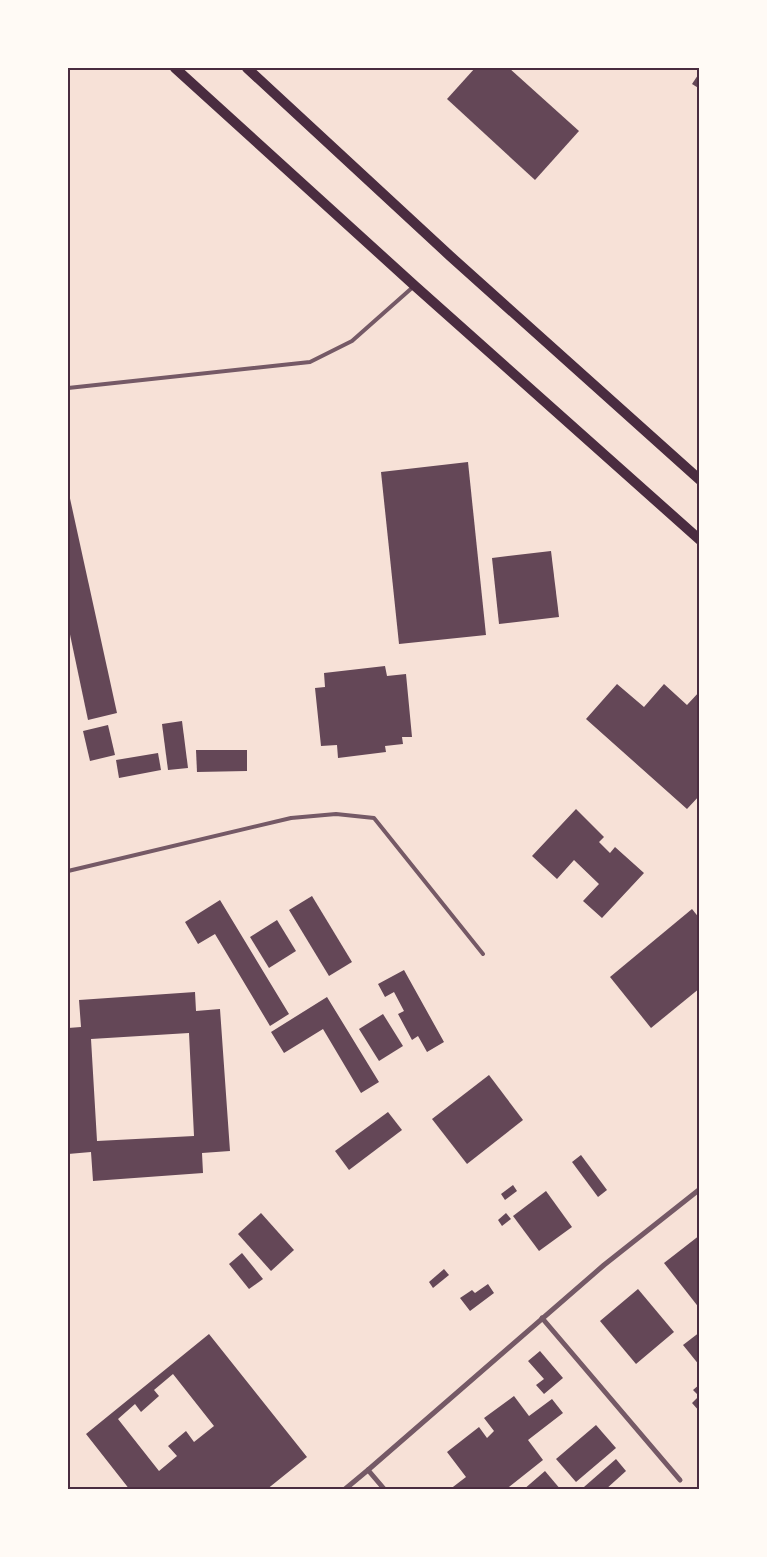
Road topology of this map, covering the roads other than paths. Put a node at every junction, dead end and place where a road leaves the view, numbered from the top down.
1 (175, 68) edge
2 (247, 68) edge
3 (415, 286) junction
4 (68, 388) edge
5 (700, 480) edge
6 (700, 540) edge
7 (68, 871) edge
8 (483, 954) dead end
9 (700, 1189) edge
10 (542, 1318) junction
11 (368, 1470) junction
12 (680, 1480) dead end
13 (344, 1490) edge
14 (385, 1490) edge

1 - 3 main road
2 - 5 main road
3 - 4 lane
3 - 6 main road
7 - 8 lane
9 - 10 street
10 - 11 street
10 - 12 street
11 - 13 street
11 - 14 street

